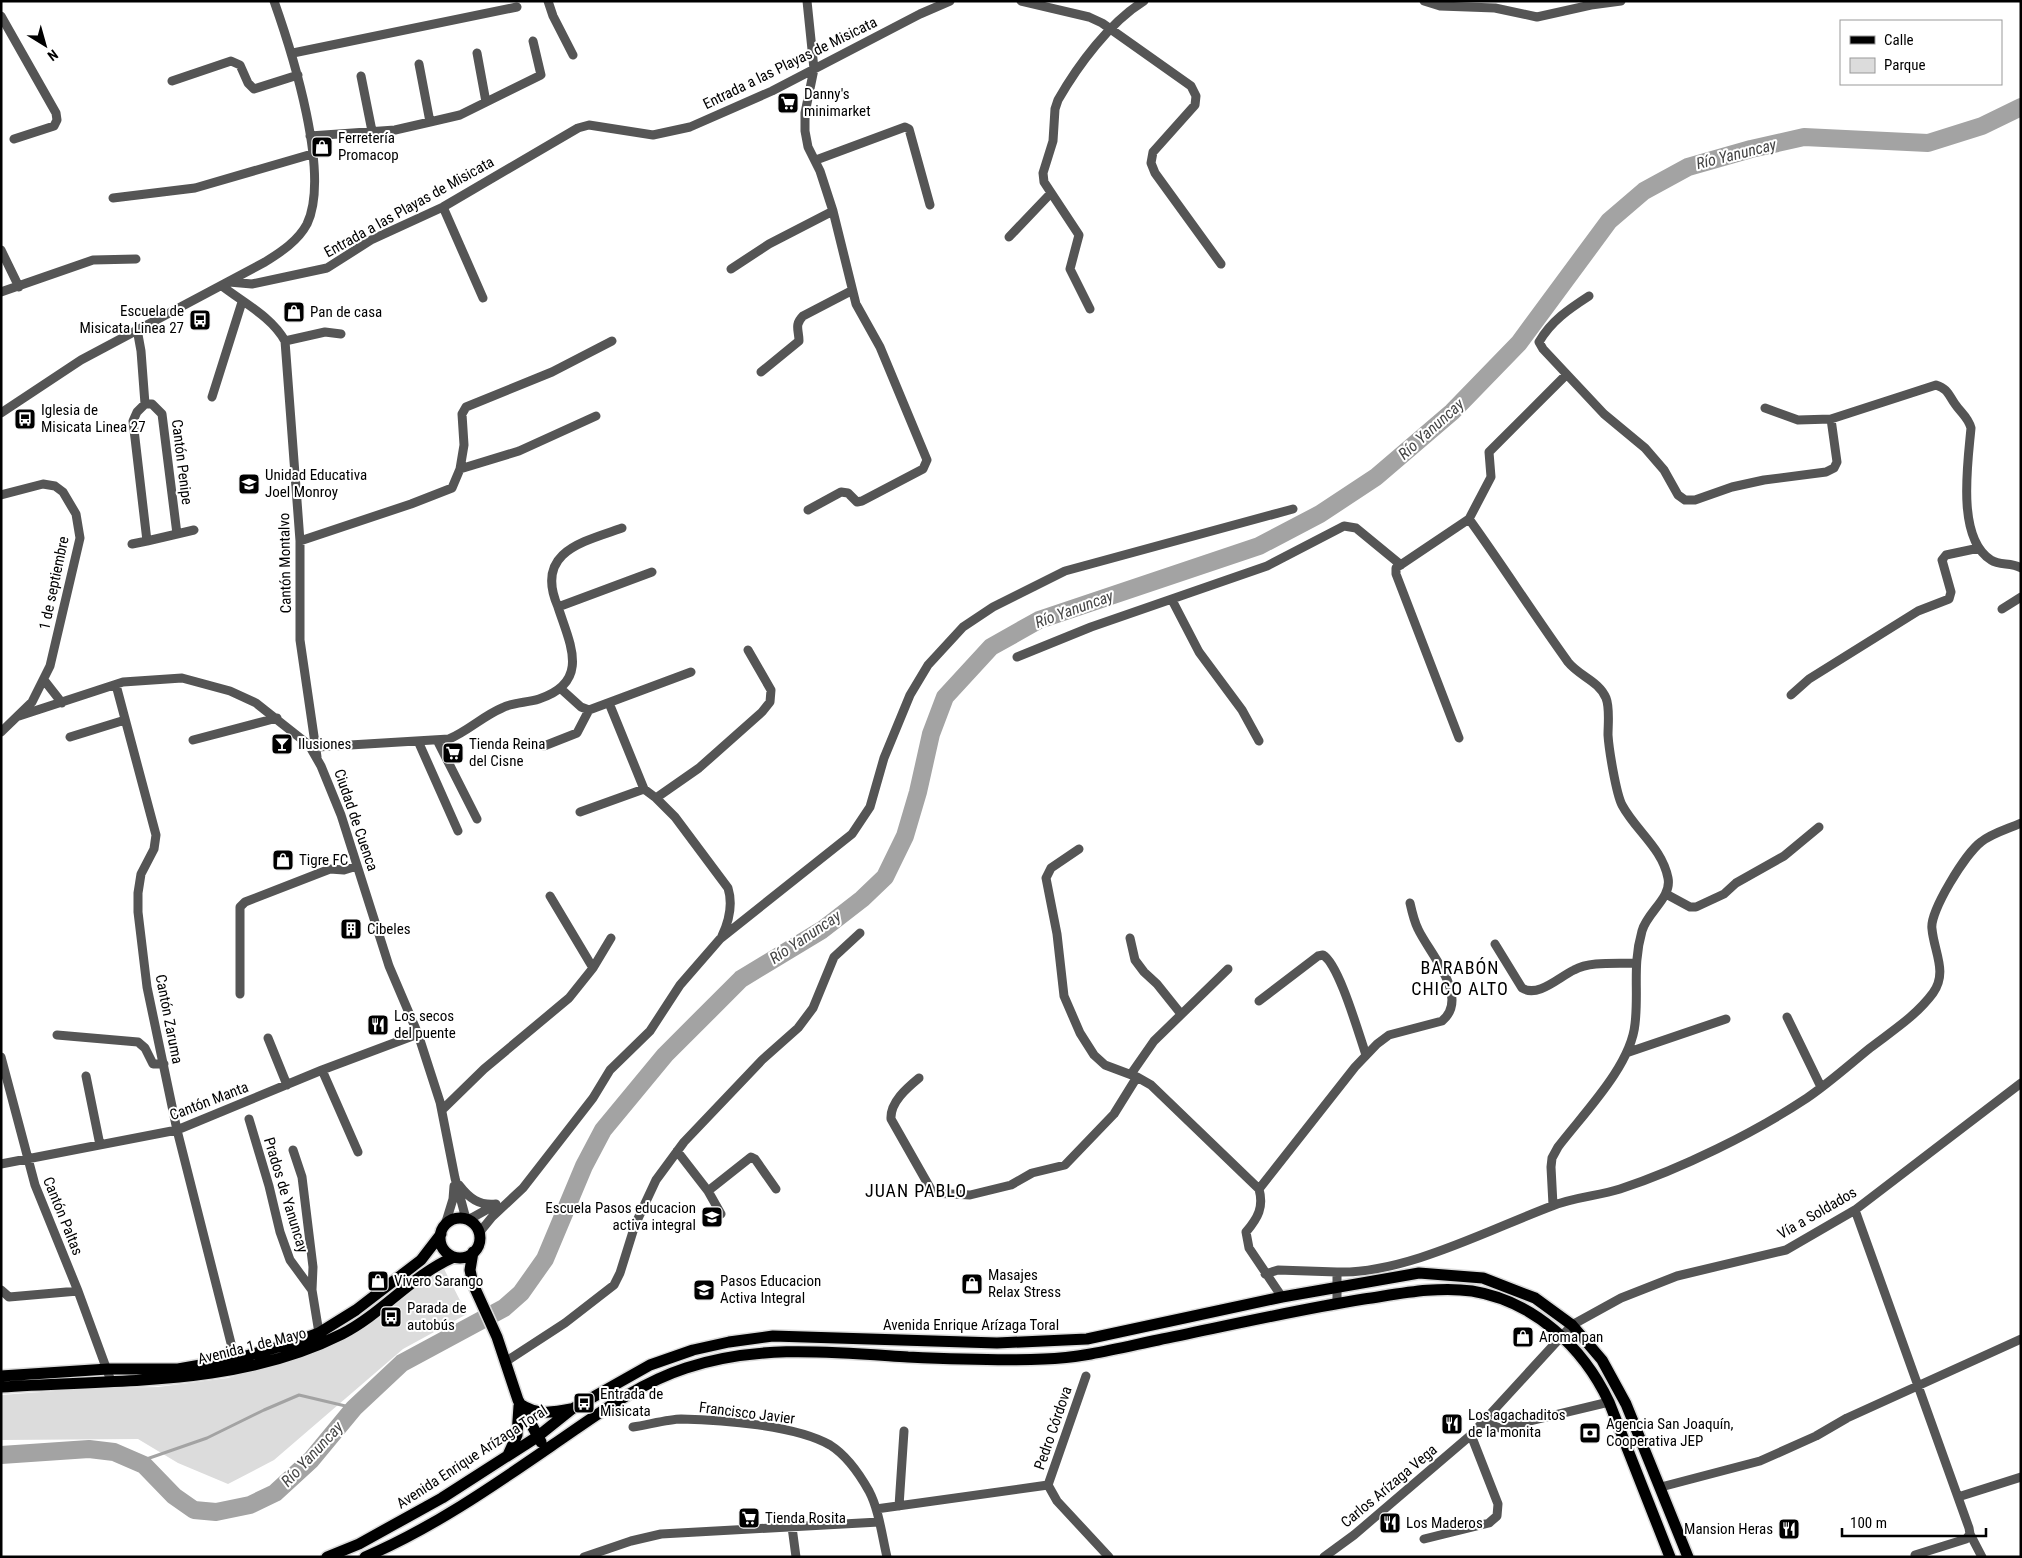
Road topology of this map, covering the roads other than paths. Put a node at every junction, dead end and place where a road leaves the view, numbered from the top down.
1 (274, 1) edge
2 (548, 1) edge
3 (807, 1) edge
4 (950, 1) edge
5 (1021, 1) edge
6 (1144, 1) edge
7 (1424, 1) edge
8 (1621, 1) edge
9 (517, 6) dead end
10 (1, 16) edge
11 (1110, 28) junction
12 (533, 41) dead end
13 (292, 53) junction
14 (477, 53) dead end
15 (573, 55) dead end
16 (419, 64) dead end
17 (814, 69) junction
18 (298, 75) junction
19 (361, 76) dead end
20 (172, 80) dead end
21 (486, 102) junction
22 (430, 122) junction
23 (372, 131) junction
24 (310, 136) junction
25 (14, 140) dead end
26 (312, 154) junction
27 (816, 160) junction
28 (1050, 193) junction
29 (113, 198) dead end
30 (930, 205) dead end
31 (443, 207) junction
32 (833, 211) junction
33 (1009, 237) dead end
34 (1, 250) edge
35 (136, 259) dead end
36 (1221, 264) dead end
37 (731, 269) dead end
38 (226, 284) junction
39 (19, 287) junction
40 (851, 290) junction
41 (1, 292) edge
42 (1589, 296) dead end
43 (484, 298) dead end
44 (242, 302) junction
45 (1090, 309) dead end
46 (137, 329) junction
47 (341, 334) dead end
48 (285, 341) junction
49 (612, 341) dead end
50 (761, 372) dead end
51 (1566, 375) junction
52 (212, 398) dead end
53 (145, 404) junction
54 (1765, 408) dead end
55 (1, 413) edge
56 (596, 416) dead end
57 (1831, 419) junction
58 (460, 468) junction
59 (1, 495) edge
60 (1293, 509) dead end
61 (808, 510) dead end
62 (1469, 519) junction
63 (622, 528) dead end
64 (194, 530) dead end
65 (177, 534) junction
66 (147, 540) junction
67 (300, 541) junction
68 (132, 544) dead end
69 (1979, 548) junction
70 (1401, 565) junction
71 (2021, 568) edge
72 (652, 572) dead end
73 (2021, 597) edge
74 (1172, 600) junction
75 (558, 607) junction
76 (2002, 609) dead end
77 (748, 650) dead end
78 (1017, 657) dead end
79 (691, 672) dead end
80 (44, 680) junction
81 (116, 685) junction
82 (560, 688) junction
83 (1790, 694) dead end
84 (62, 702) junction
85 (609, 703) junction
86 (589, 710) junction
87 (19, 716) junction
88 (277, 718) junction
89 (125, 720) junction
90 (1, 732) edge
91 (70, 737) dead end
92 (1460, 738) dead end
93 (193, 740) dead end
94 (437, 740) junction
95 (414, 741) junction
96 (1259, 741) dead end
97 (544, 746) dead end
98 (317, 752) junction
99 (644, 788) junction
100 (656, 798) junction
101 (580, 812) dead end
102 (477, 820) dead end
103 (2021, 823) edge
104 (1819, 827) dead end
105 (455, 831) dead end
106 (1079, 849) dead end
107 (357, 866) junction
108 (1666, 894) junction
109 (550, 896) dead end
110 (1410, 903) dead end
111 (860, 933) dead end
112 (611, 938) dead end
113 (720, 938) junction
114 (1130, 938) dead end
115 (1495, 944) dead end
116 (1635, 963) junction
117 (593, 968) junction
118 (1228, 969) dead end
119 (240, 994) dead end
120 (1260, 1001) dead end
121 (1181, 1014) junction
122 (1787, 1017) dead end
123 (1726, 1019) dead end
124 (418, 1034) junction
125 (57, 1035) dead end
126 (268, 1038) dead end
127 (1628, 1052) junction
128 (1366, 1055) junction
129 (1, 1057) edge
130 (164, 1064) junction
131 (322, 1070) junction
132 (86, 1076) dead end
133 (1134, 1076) junction
134 (919, 1078) dead end
135 (2021, 1083) edge
136 (286, 1085) junction
137 (1821, 1087) junction
138 (442, 1110) junction
139 (249, 1119) dead end
140 (177, 1130) junction
141 (100, 1145) junction
142 (293, 1150) dead end
143 (676, 1151) junction
144 (358, 1152) dead end
145 (27, 1160) junction
146 (1, 1164) edge
147 (455, 1178) junction
148 (776, 1189) dead end
149 (1259, 1189) junction
150 (708, 1191) junction
151 (509, 1199) junction
152 (496, 1204) junction
153 (1553, 1205) junction
154 (1855, 1210) junction
155 (721, 1214) dead end
156 (467, 1219) junction
157 (443, 1230) junction
158 (479, 1233) junction
159 (473, 1252) junction
160 (455, 1257) junction
161 (1337, 1272) junction
162 (1265, 1274) junction
163 (474, 1286) junction
164 (1336, 1287) junction
165 (1, 1290) edge
166 (312, 1290) junction
167 (78, 1291) junction
168 (1282, 1297) junction
169 (1337, 1303) junction
170 (1572, 1324) junction
171 (319, 1333) junction
172 (1561, 1335) junction
173 (2021, 1339) edge
174 (235, 1359) junction
175 (505, 1362) junction
176 (110, 1375) junction
177 (1, 1376) edge
178 (1086, 1376) dead end
179 (1917, 1385) junction
180 (1, 1387) edge
181 (1609, 1402) junction
182 (520, 1404) junction
183 (572, 1409) junction
184 (1482, 1422) junction
185 (633, 1427) dead end
186 (904, 1431) dead end
187 (1471, 1435) junction
188 (537, 1437) junction
189 (546, 1450) junction
190 (506, 1457) junction
191 (2021, 1477) edge
192 (1048, 1485) junction
193 (1661, 1487) junction
194 (1958, 1497) junction
195 (899, 1506) junction
196 (876, 1509) junction
197 (878, 1522) junction
198 (792, 1527) junction
199 (1970, 1534) junction
200 (1424, 1540) dead end
201 (1915, 1555) dead end
202 (326, 1557) edge
203 (364, 1557) edge
204 (584, 1557) edge
205 (796, 1557) edge
206 (887, 1557) edge
207 (1109, 1557) edge
208 (1324, 1557) edge
209 (1670, 1557) edge
210 (1688, 1557) edge
211 (1982, 1557) edge

1 - 13 street
2 - 15 street
3 - 17 street
4 - 17 street, Entrada a las Playas de Misicata
5 - 11 street
6 - 11 street
7 - 8 street
9 - 13 street
10 - 25 street
11 - 28 street
11 - 36 street
12 - 21 street
13 - 18 street
14 - 21 street
16 - 22 street
17 - 27 street
17 - 31 street, Entrada a las Playas de Misicata
18 - 20 street
18 - 24 street
19 - 23 street
21 - 22 street
22 - 23 street
23 - 24 street
24 - 26 street
26 - 29 street
26 - 38 street
27 - 30 street
27 - 32 street
28 - 33 street
28 - 45 street
31 - 38 street, Entrada a las Playas de Misicata
31 - 43 street
32 - 37 street
32 - 40 street
34 - 39 street
35 - 39 street
38 - 44 street
38 - 46 street
39 - 41 street
40 - 50 street
40 - 61 street
42 - 51 street
44 - 48 street
44 - 52 street
46 - 53 street
46 - 55 street
47 - 48 street
48 - 67 street, Cantón Montalvo
49 - 58 street
51 - 57 street
51 - 62 street
53 - 65 street, Cantón Penipe
53 - 66 street
54 - 57 street
56 - 58 street
57 - 69 street
58 - 67 street
59 - 80 street, 1 de septiembre
60 - 113 street
62 - 70 street
62 - 108 street
63 - 75 street
64 - 65 street
65 - 66 street
66 - 68 street
67 - 98 street, Cantón Montalvo
69 - 71 street
69 - 83 street
70 - 74 street
70 - 92 street
72 - 75 street
73 - 76 street
74 - 78 street
74 - 96 street
75 - 82 street
77 - 100 street
79 - 85 street
80 - 84 street
80 - 87 street, 1 de septiembre
81 - 84 street, Ciudad de Cuenca
81 - 88 street, Ciudad de Cuenca
81 - 89 street, Cantón Zaruma
82 - 86 street
82 - 94 street
84 - 87 street, Ciudad de Cuenca
85 - 86 street
85 - 99 street
86 - 97 street
87 - 90 street, 1 de septiembre
88 - 93 street
88 - 98 street, Ciudad de Cuenca
89 - 91 street
89 - 130 street, Cantón Zaruma
94 - 95 street
94 - 102 street
95 - 98 street
95 - 105 street
98 - 107 street, Ciudad de Cuenca
99 - 100 street
99 - 101 street
100 - 113 street
103 - 137 street
104 - 108 street
106 - 133 street
107 - 119 street
107 - 124 street, Ciudad de Cuenca
108 - 116 street
109 - 117 street
110 - 128 street
111 - 143 street
112 - 117 street
113 - 151 street
114 - 121 street
115 - 116 street
116 - 127 street
117 - 138 street
118 - 121 street
120 - 128 street
121 - 133 street
122 - 137 street
123 - 127 street
124 - 131 street, Cantón Manta
124 - 138 street, Ciudad de Cuenca
125 - 130 street
126 - 136 street
127 - 153 street
128 - 149 street
129 - 145 street, Cantón Paltas
130 - 140 street, Cantón Zaruma
131 - 136 street, Cantón Manta
131 - 144 street
132 - 141 street
133 - 134 street
133 - 149 street
135 - 154 street, Vía a Soldados
136 - 140 street, Cantón Manta
137 - 153 street
138 - 147 street, Ciudad de Cuenca
139 - 166 street, Prados de Yanuncay
140 - 141 street, Cantón Manta
140 - 174 street, Cantón Zaruma
141 - 145 street, Cantón Manta
142 - 166 street
143 - 150 street
143 - 175 street
145 - 146 street, Cantón Manta
145 - 167 street, Cantón Paltas
147 - 152 street
147 - 156 street, Ciudad de Cuenca
147 - 157 street, Ciudad de Cuenca
148 - 150 street
149 - 162 street
150 - 155 street
151 - 152 street
151 - 158 street
152 - 156 street
153 - 161 street
154 - 170 street, Vía a Soldados
154 - 179 street
156 - 157 main road
156 - 158 main road
157 - 160 main road
157 - 171 main road, Avenida 1 de Mayo
158 - 159 main road
159 - 160 main road
159 - 163 main road
160 - 163 main road
160 - 176 main road, Avenida 1 de Mayo
161 - 162 street
161 - 164 street
162 - 168 street
163 - 175 main road
164 - 168 main road, Avenida Enrique Arízaga Toral
164 - 169 street
164 - 170 main road, Avenida Enrique Arízaga Toral
165 - 167 street
166 - 171 street, Prados de Yanuncay
167 - 176 street, Cantón Paltas
168 - 183 main road, Avenida Enrique Arízaga Toral
169 - 172 main road, Avenida Enrique Arízaga Toral
169 - 189 main road, Avenida Enrique Arízaga Toral
170 - 172 street, Carlos Arízaga Vega
170 - 193 main road, Avenida Enrique Arízaga Toral
171 - 174 main road, Avenida 1 de Mayo
172 - 181 main road, Avenida Enrique Arízaga Toral
172 - 184 street, Carlos Arízaga Vega
173 - 179 street
174 - 176 main road, Avenida 1 de Mayo
175 - 182 main road
176 - 177 main road, Avenida 1 de Mayo
176 - 180 main road, Avenida 1 de Mayo
178 - 192 street, Pedro Córdova
179 - 193 street
179 - 194 street
181 - 184 street
181 - 209 main road, Avenida Enrique Arízaga Toral
182 - 183 main road
182 - 188 main road
182 - 190 main road
183 - 188 main road, Avenida Enrique Arízaga Toral
184 - 187 street, Carlos Arízaga Vega
185 - 196 street, Francisco Javier
186 - 195 street
187 - 200 street
187 - 208 street, Carlos Arízaga Vega
188 - 189 main road
188 - 190 main road, Avenida Enrique Arízaga Toral
189 - 203 main road, Avenida Enrique Arízaga Toral
190 - 202 main road, Avenida Enrique Arízaga Toral
191 - 194 street
192 - 195 street
192 - 207 street, Pedro Córdova
193 - 210 main road, Avenida Enrique Arízaga Toral
194 - 199 street
195 - 196 street
196 - 197 street, Francisco Javier
197 - 198 street
197 - 206 street, Francisco Javier
198 - 204 street
198 - 205 street
199 - 201 street
199 - 211 street

